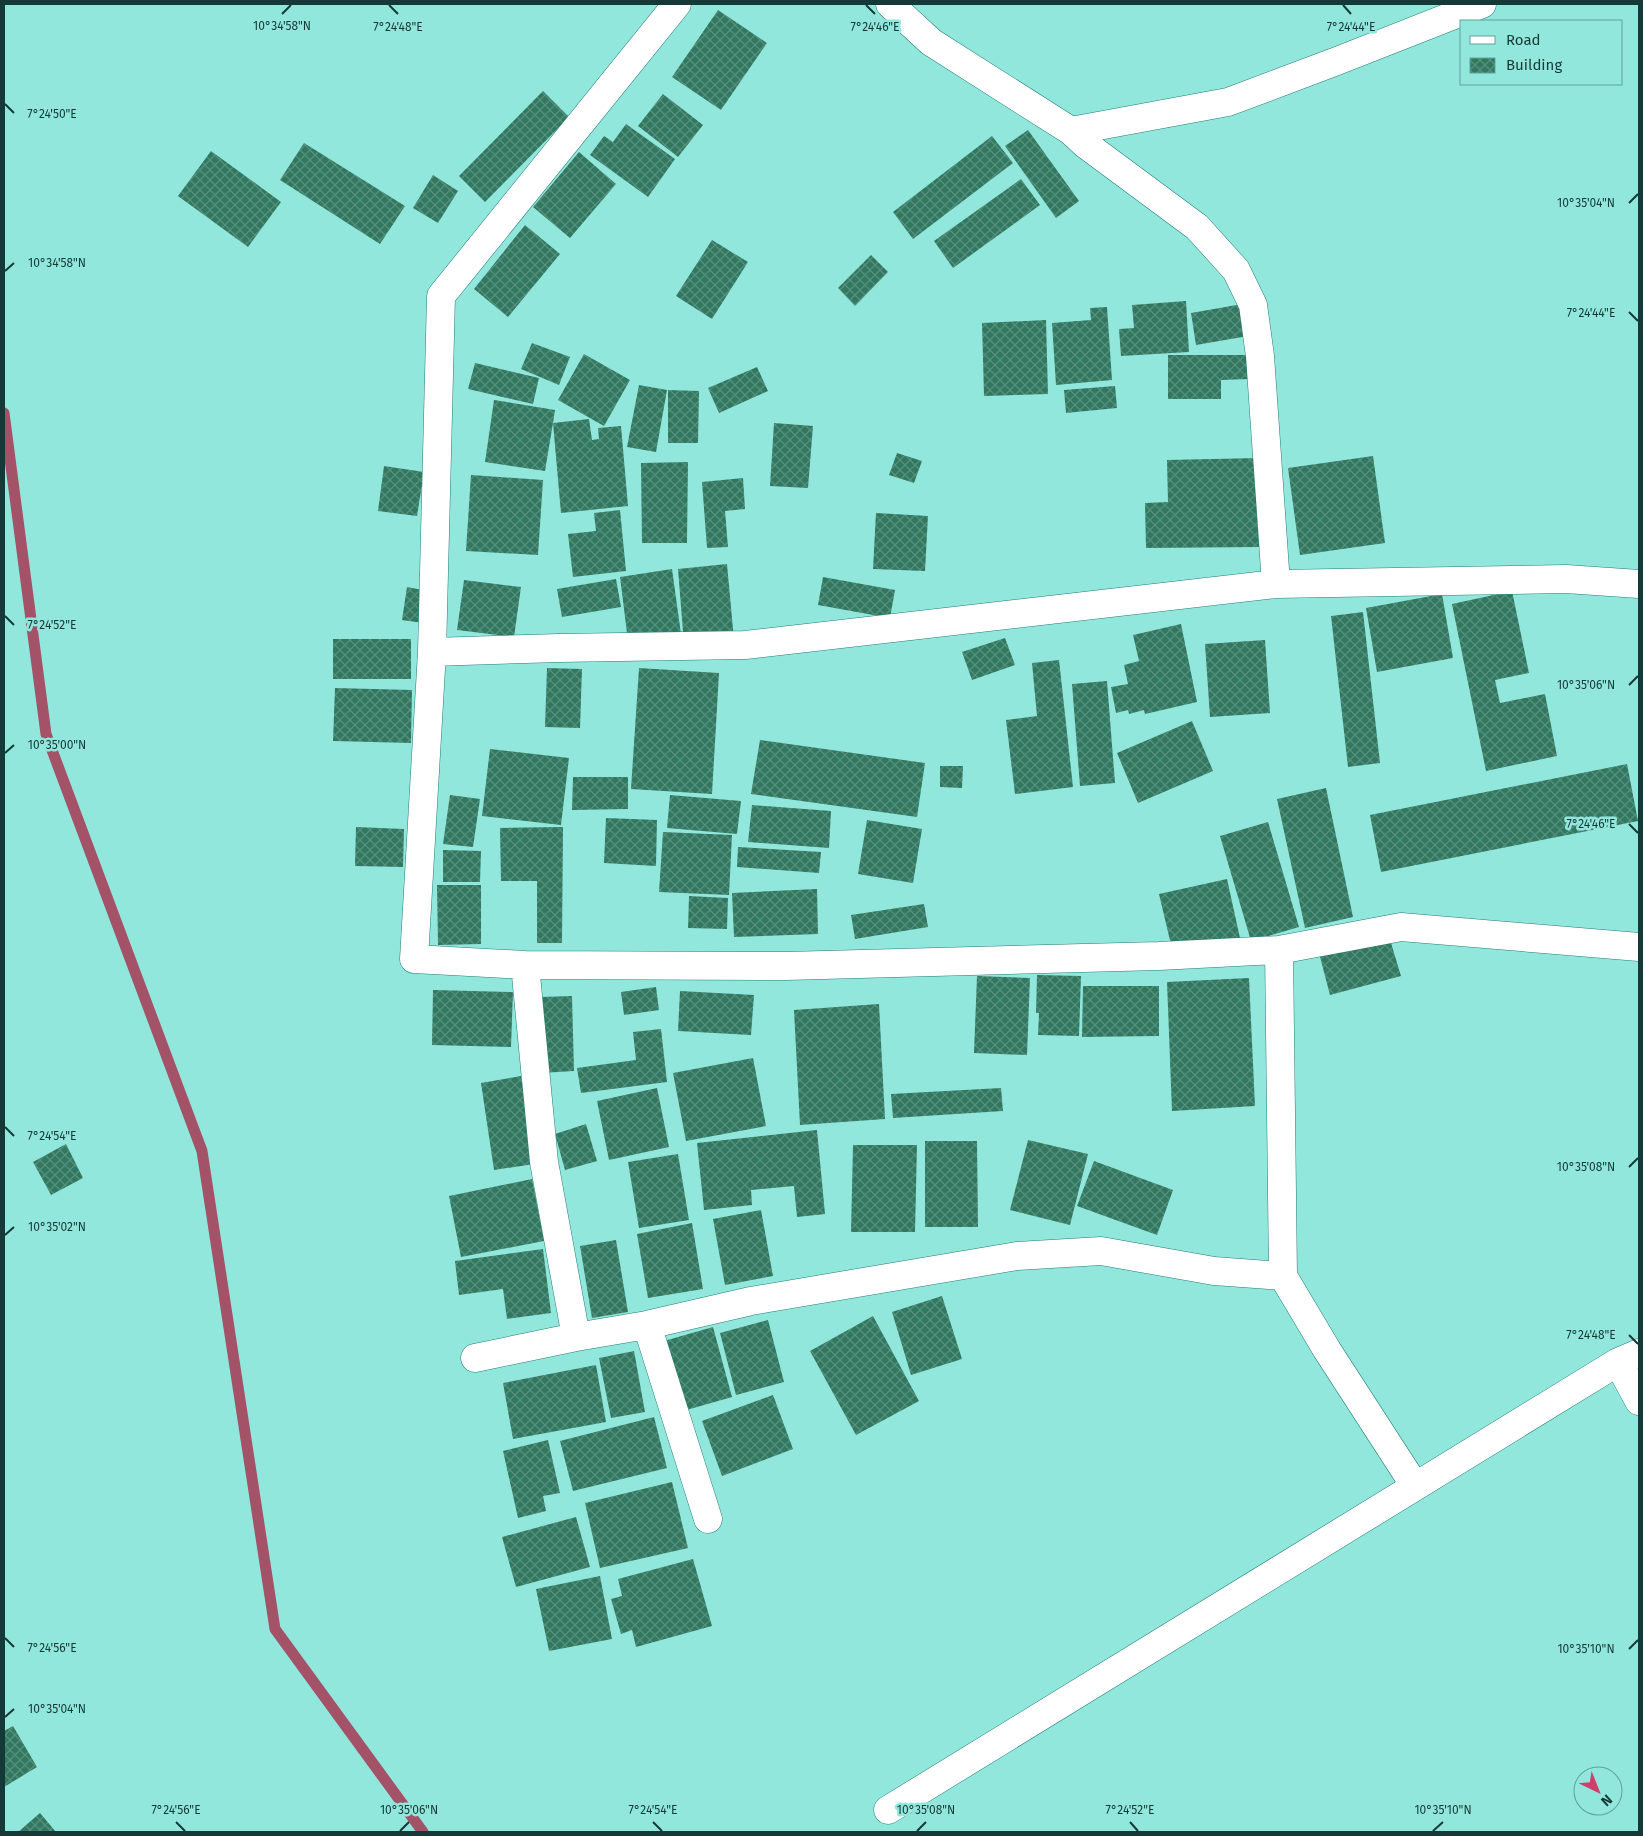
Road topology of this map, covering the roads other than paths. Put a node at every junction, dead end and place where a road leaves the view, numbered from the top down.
1 (677, 4) edge
2 (890, 4) edge
3 (1482, 4) edge
4 (1071, 131) junction
5 (1276, 584) junction
6 (1639, 584) edge
7 (432, 652) junction
8 (1639, 948) edge
9 (1279, 950) junction
10 (524, 965) junction
11 (1283, 1276) junction
12 (647, 1325) junction
13 (576, 1337) junction
14 (474, 1358) dead end
15 (1629, 1358) edge
16 (1639, 1402) edge
17 (1415, 1486) junction
18 (708, 1519) dead end
19 (888, 1810) dead end

1 - 7 street
2 - 4 street
3 - 4 street
4 - 5 street
5 - 6 street
5 - 7 street
7 - 10 street
8 - 9 street
9 - 10 street
9 - 11 street
10 - 13 street
11 - 12 street
11 - 17 street
12 - 13 street
12 - 18 street
13 - 14 street
15 - 16 street
15 - 17 street
17 - 19 street

